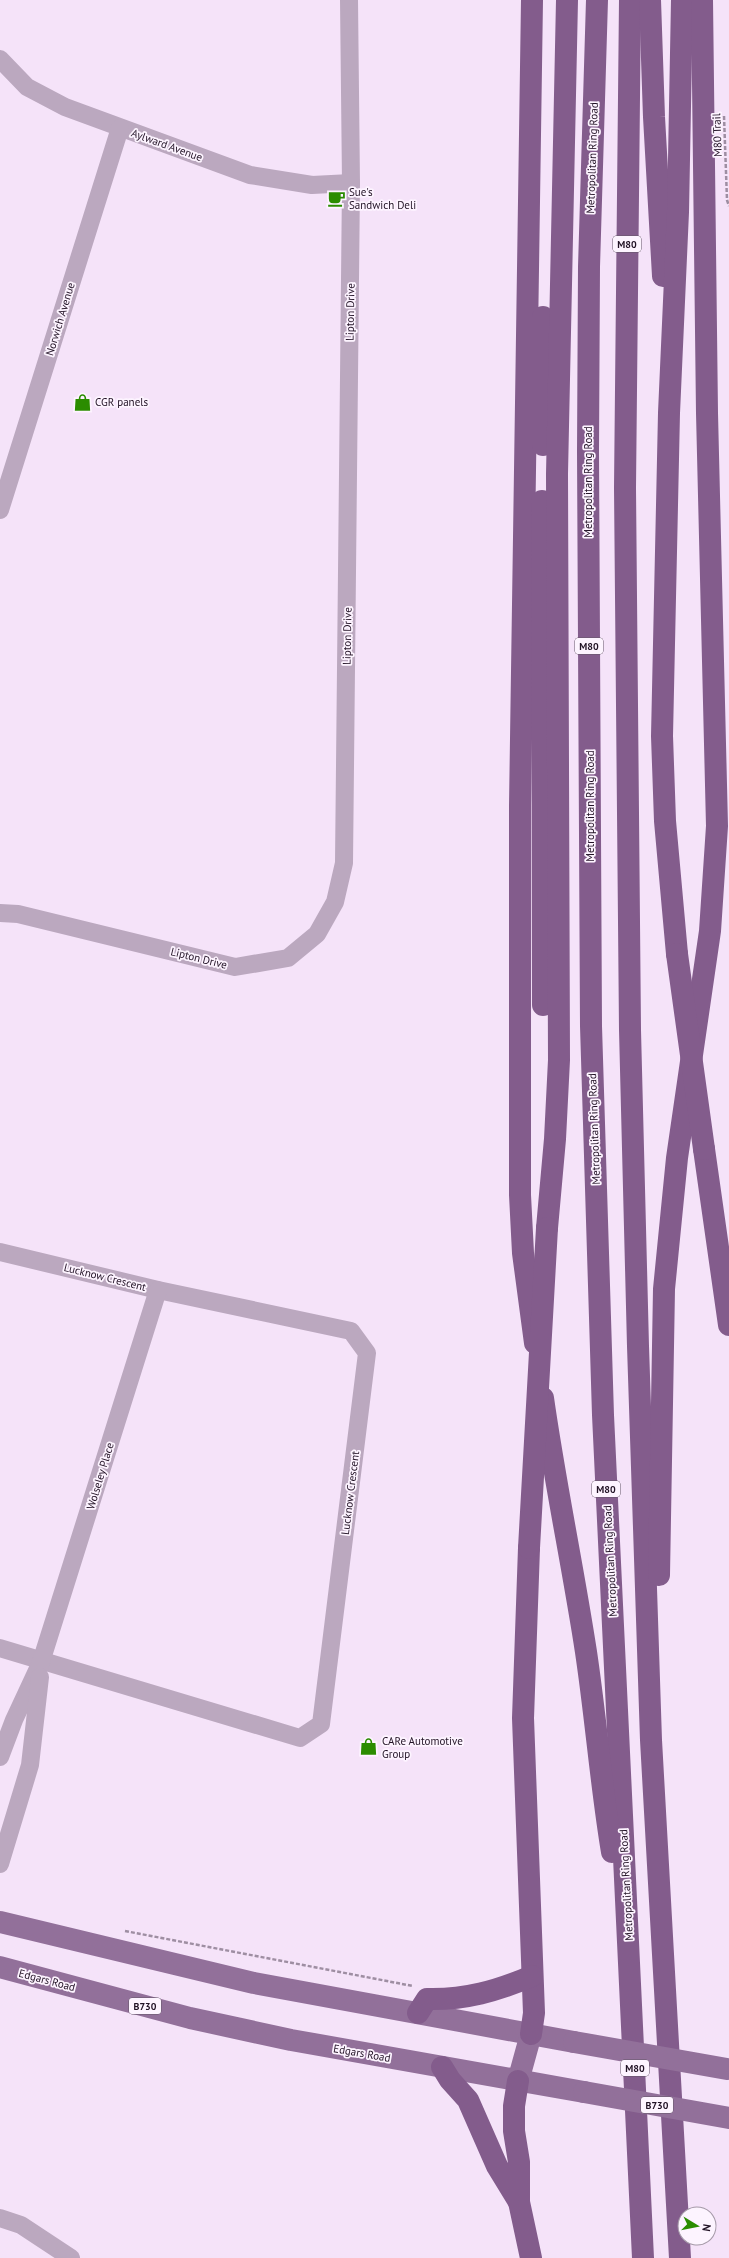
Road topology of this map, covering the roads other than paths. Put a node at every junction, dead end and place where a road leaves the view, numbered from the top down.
1 (349, 0) edge
2 (532, 0) edge
3 (545, 0) edge
4 (567, 0) edge
5 (597, 0) edge
6 (630, 0) edge
7 (650, 0) edge
8 (682, 0) edge
9 (702, 0) edge
10 (0, 59) edge
11 (120, 128) junction
12 (351, 183) junction
13 (669, 413) junction
14 (0, 510) edge
15 (0, 913) edge
16 (547, 1228) junction
17 (0, 1252) edge
18 (158, 1290) junction
19 (729, 1325) edge
20 (0, 1648) edge
21 (41, 1662) junction
22 (652, 1740) junction
23 (0, 1757) edge
24 (0, 1864) edge
25 (0, 1922) edge
26 (629, 1952) junction
27 (0, 1967) edge
28 (532, 1976) junction
29 (418, 2013) junction
30 (531, 2034) junction
31 (442, 2067) junction
32 (728, 2070) edge
33 (518, 2081) junction
34 (729, 2118) edge
35 (519, 2202) junction
36 (0, 2218) edge
37 (71, 2258) edge
38 (531, 2258) edge
39 (643, 2258) edge
40 (680, 2258) edge

1 - 12 street, Lipton Drive
2 - 26 highway
3 - 16 highway
4 - 16 highway
5 - 26 highway, Metropolitan Ring Road / M80
6 - 22 highway, M80
7 - 13 highway
8 - 13 highway
9 - 22 highway
10 - 11 street, Aylward Avenue
11 - 12 street, Aylward Avenue
11 - 14 street, Norwich Avenue
12 - 15 street, Lipton Drive
13 - 19 highway, bridge
16 - 28 highway, bridge
17 - 18 street, Lucknow Crescent
18 - 21 street, Wolseley Place
18 - 21 street, Lucknow Crescent
20 - 21 street
21 - 23 street, Wolseley Place
21 - 24 street, Wolseley Place
22 - 40 highway, M80
25 - 29 main road
26 - 39 highway, Metropolitan Ring Road / M80
27 - 31 main road, Edgars Road / B730
28 - 29 highway
28 - 30 highway
29 - 30 main road
30 - 32 main road, bridge
30 - 33 main road
31 - 33 main road, Edgars Road / B730
31 - 35 highway
33 - 34 main road, Edgars Road / B730, bridge
33 - 35 highway
35 - 38 highway
36 - 37 street

